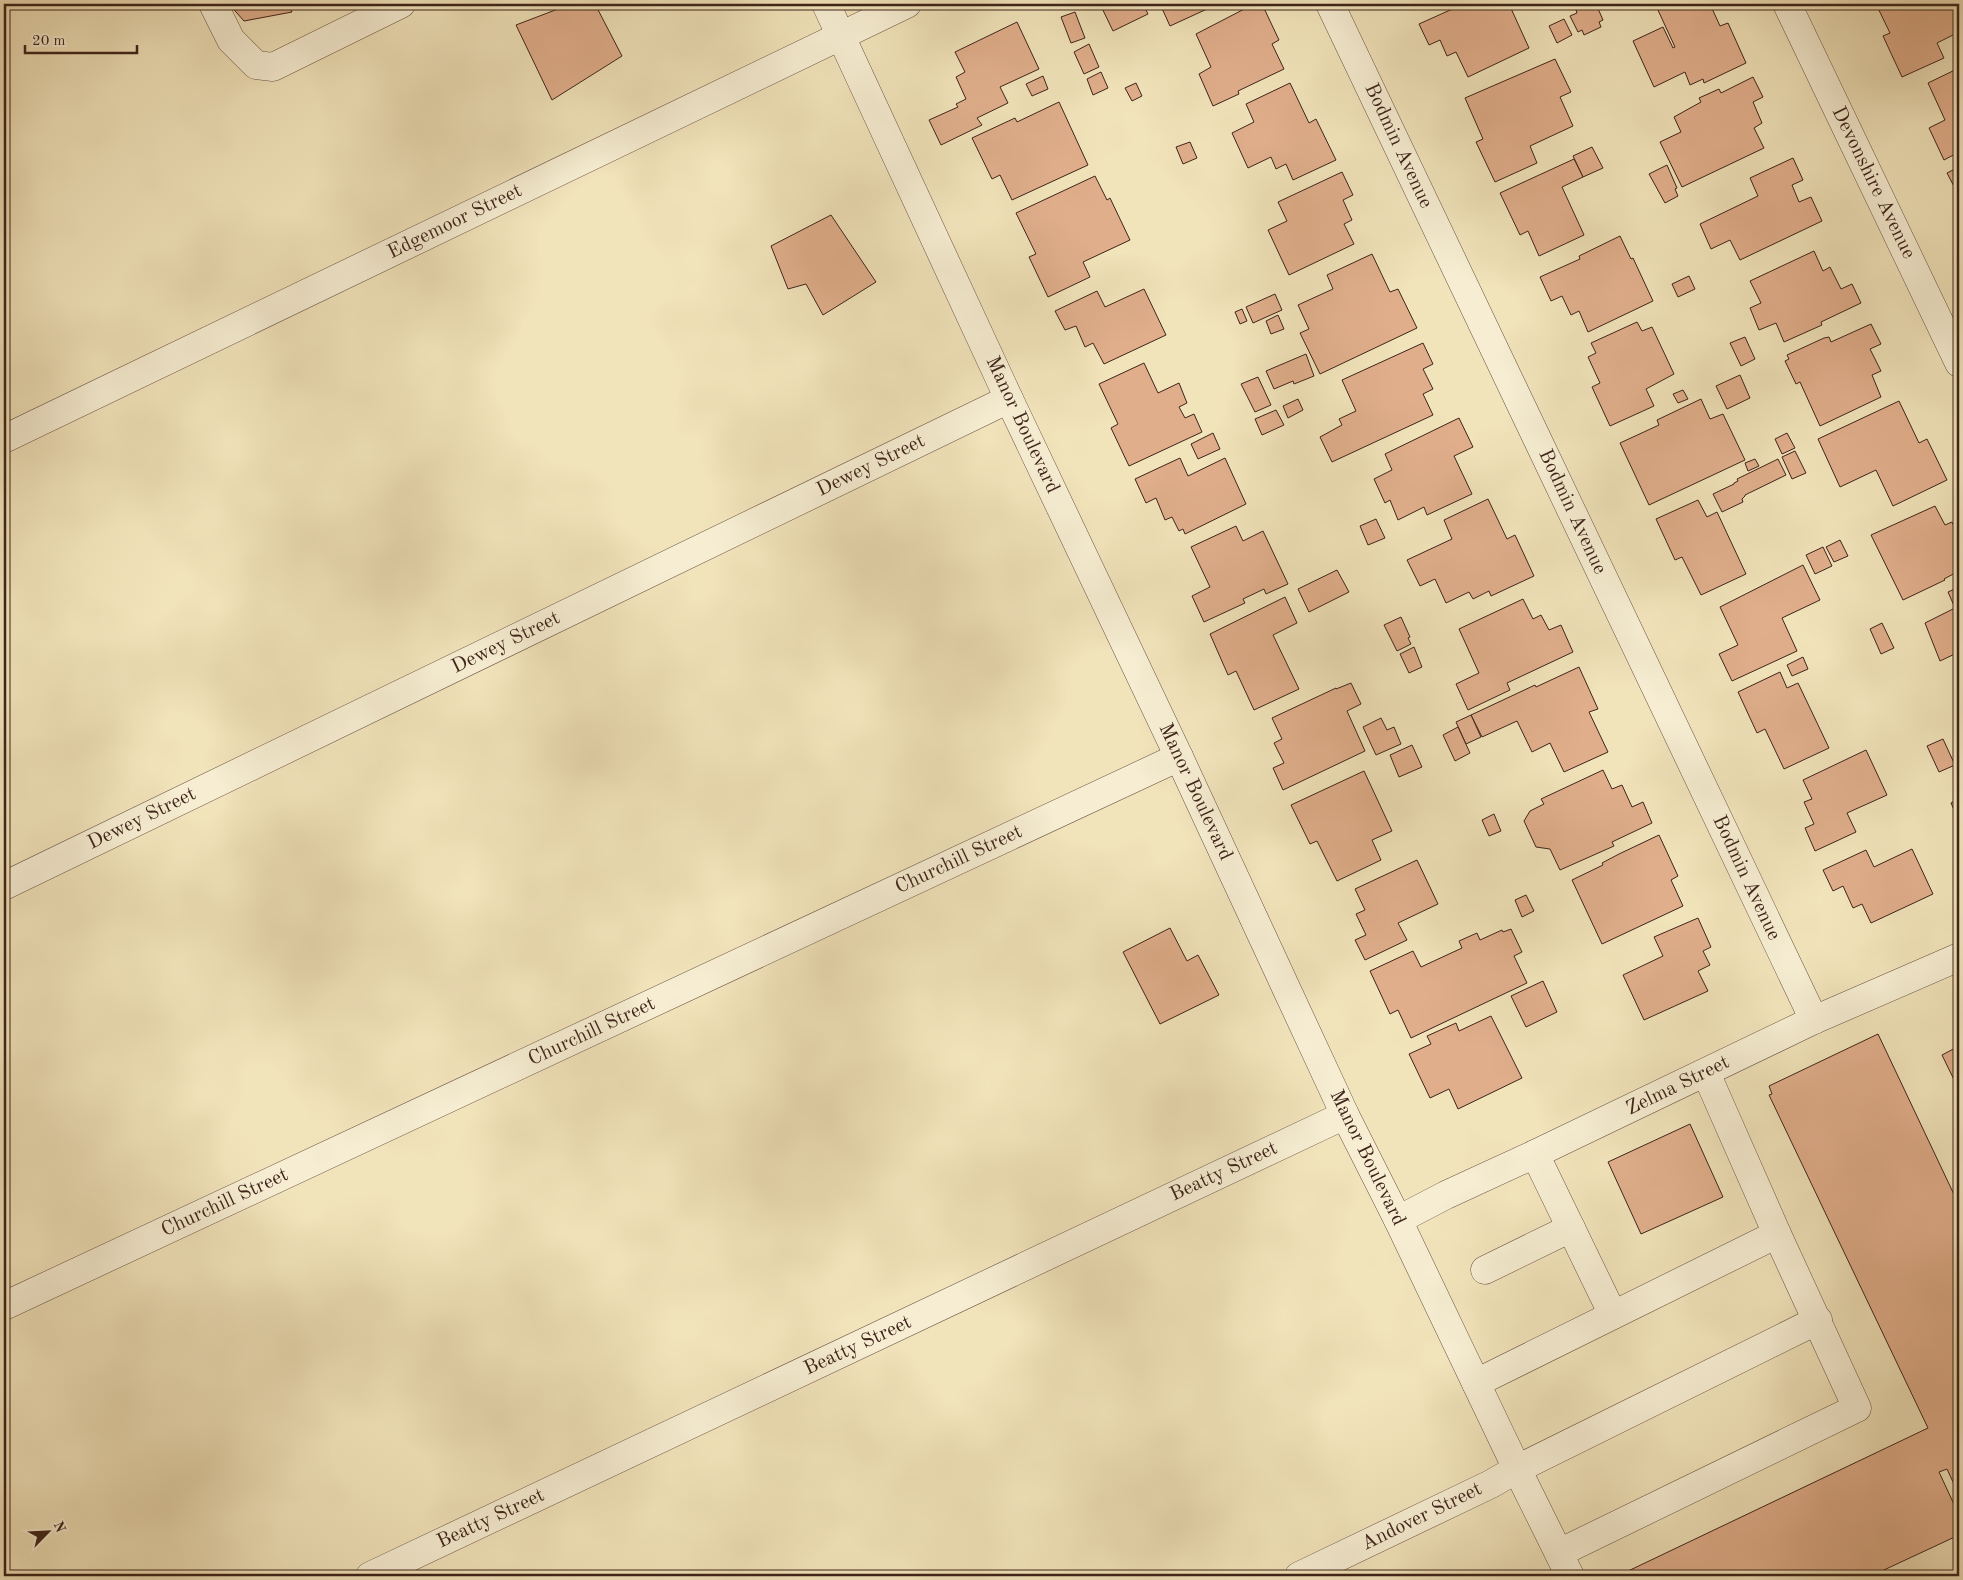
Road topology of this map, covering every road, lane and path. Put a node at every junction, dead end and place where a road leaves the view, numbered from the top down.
1 (214, 4) edge
2 (400, 4) edge
3 (826, 4) edge
4 (907, 4) edge
5 (1330, 4) edge
6 (1787, 4) edge
7 (842, 36) junction
8 (1959, 363) edge
9 (1009, 399) junction
10 (4, 439) edge
11 (1179, 757) junction
12 (4, 886) edge
13 (1959, 957) edge
14 (1814, 1020) junction
15 (1706, 1072) junction
16 (1344, 1114) junction
17 (1535, 1154) junction
18 (1398, 1220) junction
19 (1571, 1228) junction
20 (1777, 1234) junction
21 (1485, 1270) dead end
22 (4, 1306) edge
23 (1613, 1315) junction
24 (1818, 1320) junction
25 (1476, 1383) junction
26 (1517, 1469) junction
27 (1565, 1564) edge
28 (370, 1576) edge
29 (1299, 1576) edge

1 - 2 street
3 - 7 street, Manor Boulevard
4 - 7 street, Edgemoor Street
5 - 14 street, Bodmin Avenue
6 - 8 street, Devonshire Avenue
7 - 9 street, Manor Boulevard
7 - 10 street, Edgemoor Street
9 - 11 street, Manor Boulevard
9 - 12 street, Dewey Street
11 - 16 street, Manor Boulevard
11 - 22 street, Churchill Street
13 - 14 street, Zelma Street
14 - 15 street, Zelma Street
15 - 17 street, Zelma Street
15 - 20 street
16 - 18 street, Manor Boulevard
16 - 28 street, Beatty Street
17 - 18 street, Zelma Street
17 - 19 street
18 - 25 street, Manor Boulevard
19 - 21 street
19 - 23 street
20 - 23 street
20 - 24 street
23 - 25 street
24 - 26 street, Andover Street
24 - 27 street
25 - 26 street, Manor Boulevard
26 - 27 street, Manor Boulevard
26 - 29 street, Andover Street

